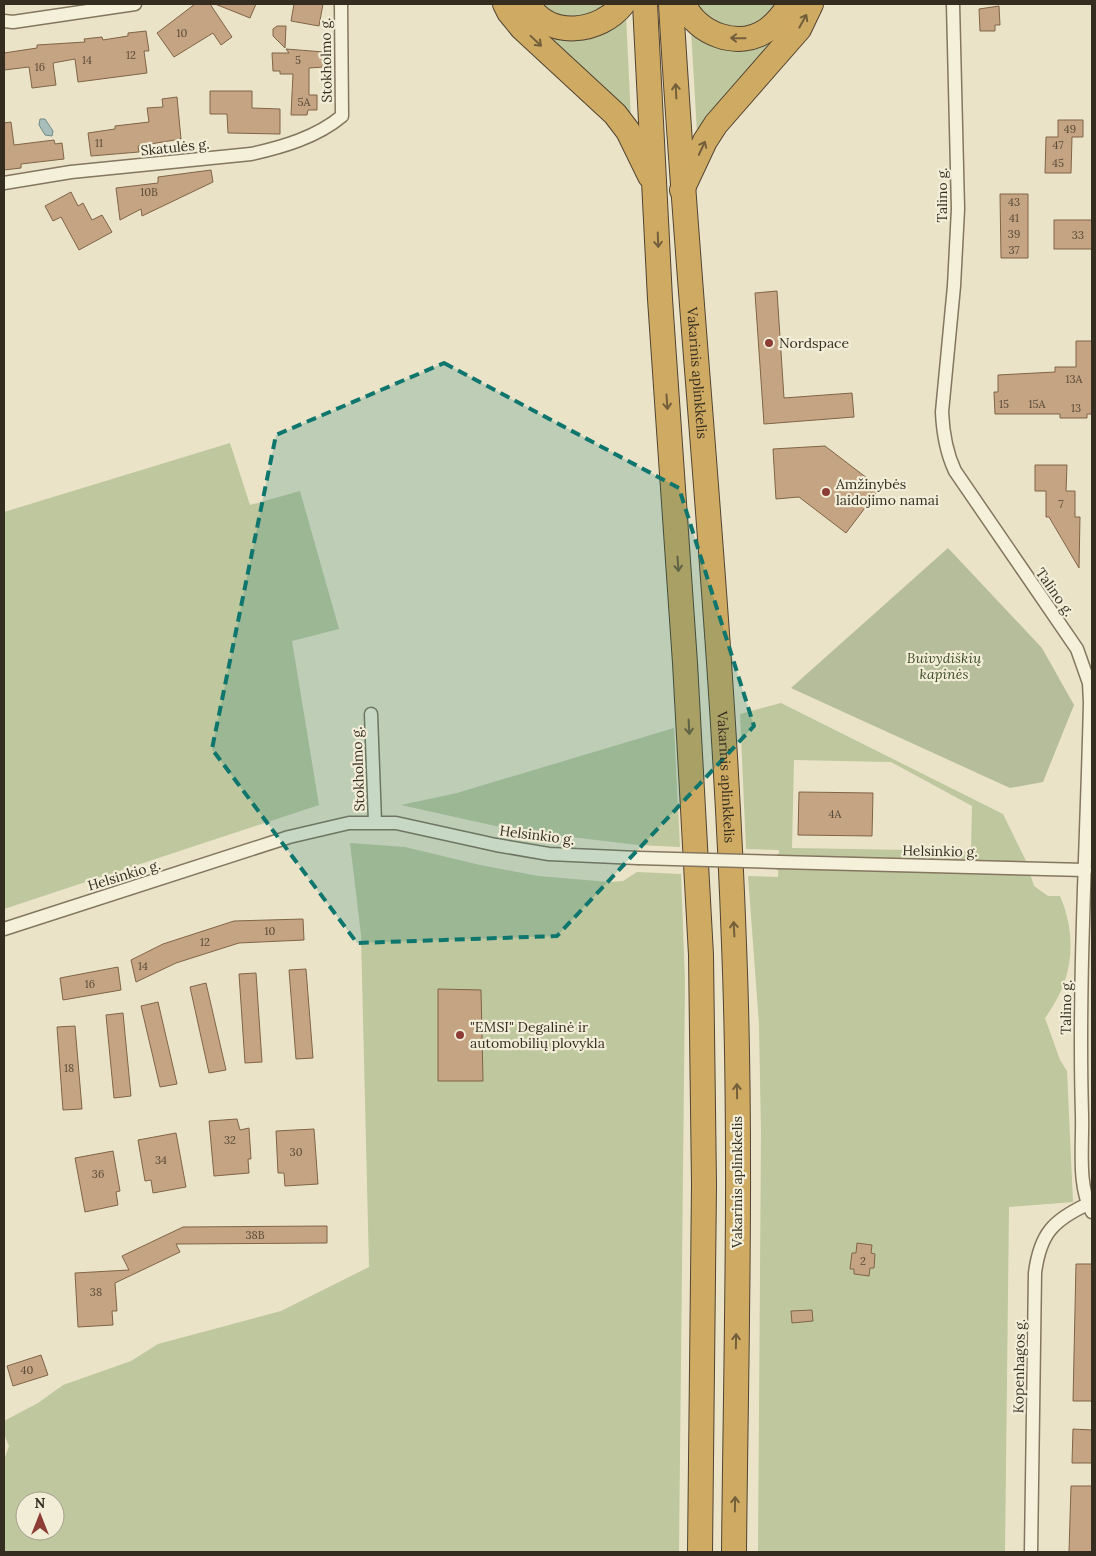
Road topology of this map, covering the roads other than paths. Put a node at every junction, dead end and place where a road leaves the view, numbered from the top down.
1 (135, 4) edge
2 (340, 4) edge
3 (505, 4) edge
4 (528, 4) edge
5 (623, 4) edge
6 (645, 4) edge
7 (670, 4) edge
8 (684, 4) edge
9 (790, 4) edge
10 (811, 4) edge
11 (953, 4) edge
12 (4, 21) edge
13 (342, 116) joint
14 (4, 183) edge
15 (656, 191) junction
16 (681, 192) junction
17 (371, 714) dead end
18 (375, 822) junction
19 (1086, 870) junction
20 (4, 929) edge
21 (1090, 1208) edge
22 (700, 1552) edge
23 (734, 1552) edge
24 (1031, 1552) edge

1 - 12 street
2 - 13 street, Stokholmo g.
3 -> 15 highway
4 - 5 highway
6 - 15 highway
16 -> 7 highway, Vakarinis aplinkkelis
9 -> 8 highway
16 -> 10 highway
11 - 19 street, Talino g.
13 - 14 street, Skatulės g.
15 -> 22 highway
23 -> 16 highway, Vakarinis aplinkkelis
17 - 18 street, Stokholmo g.
18 - 19 street, Helsinkio g., bridge
18 - 20 street, Helsinkio g.
19 - 21 street, Talino g.
21 - 24 street, Kopenhagos g.

